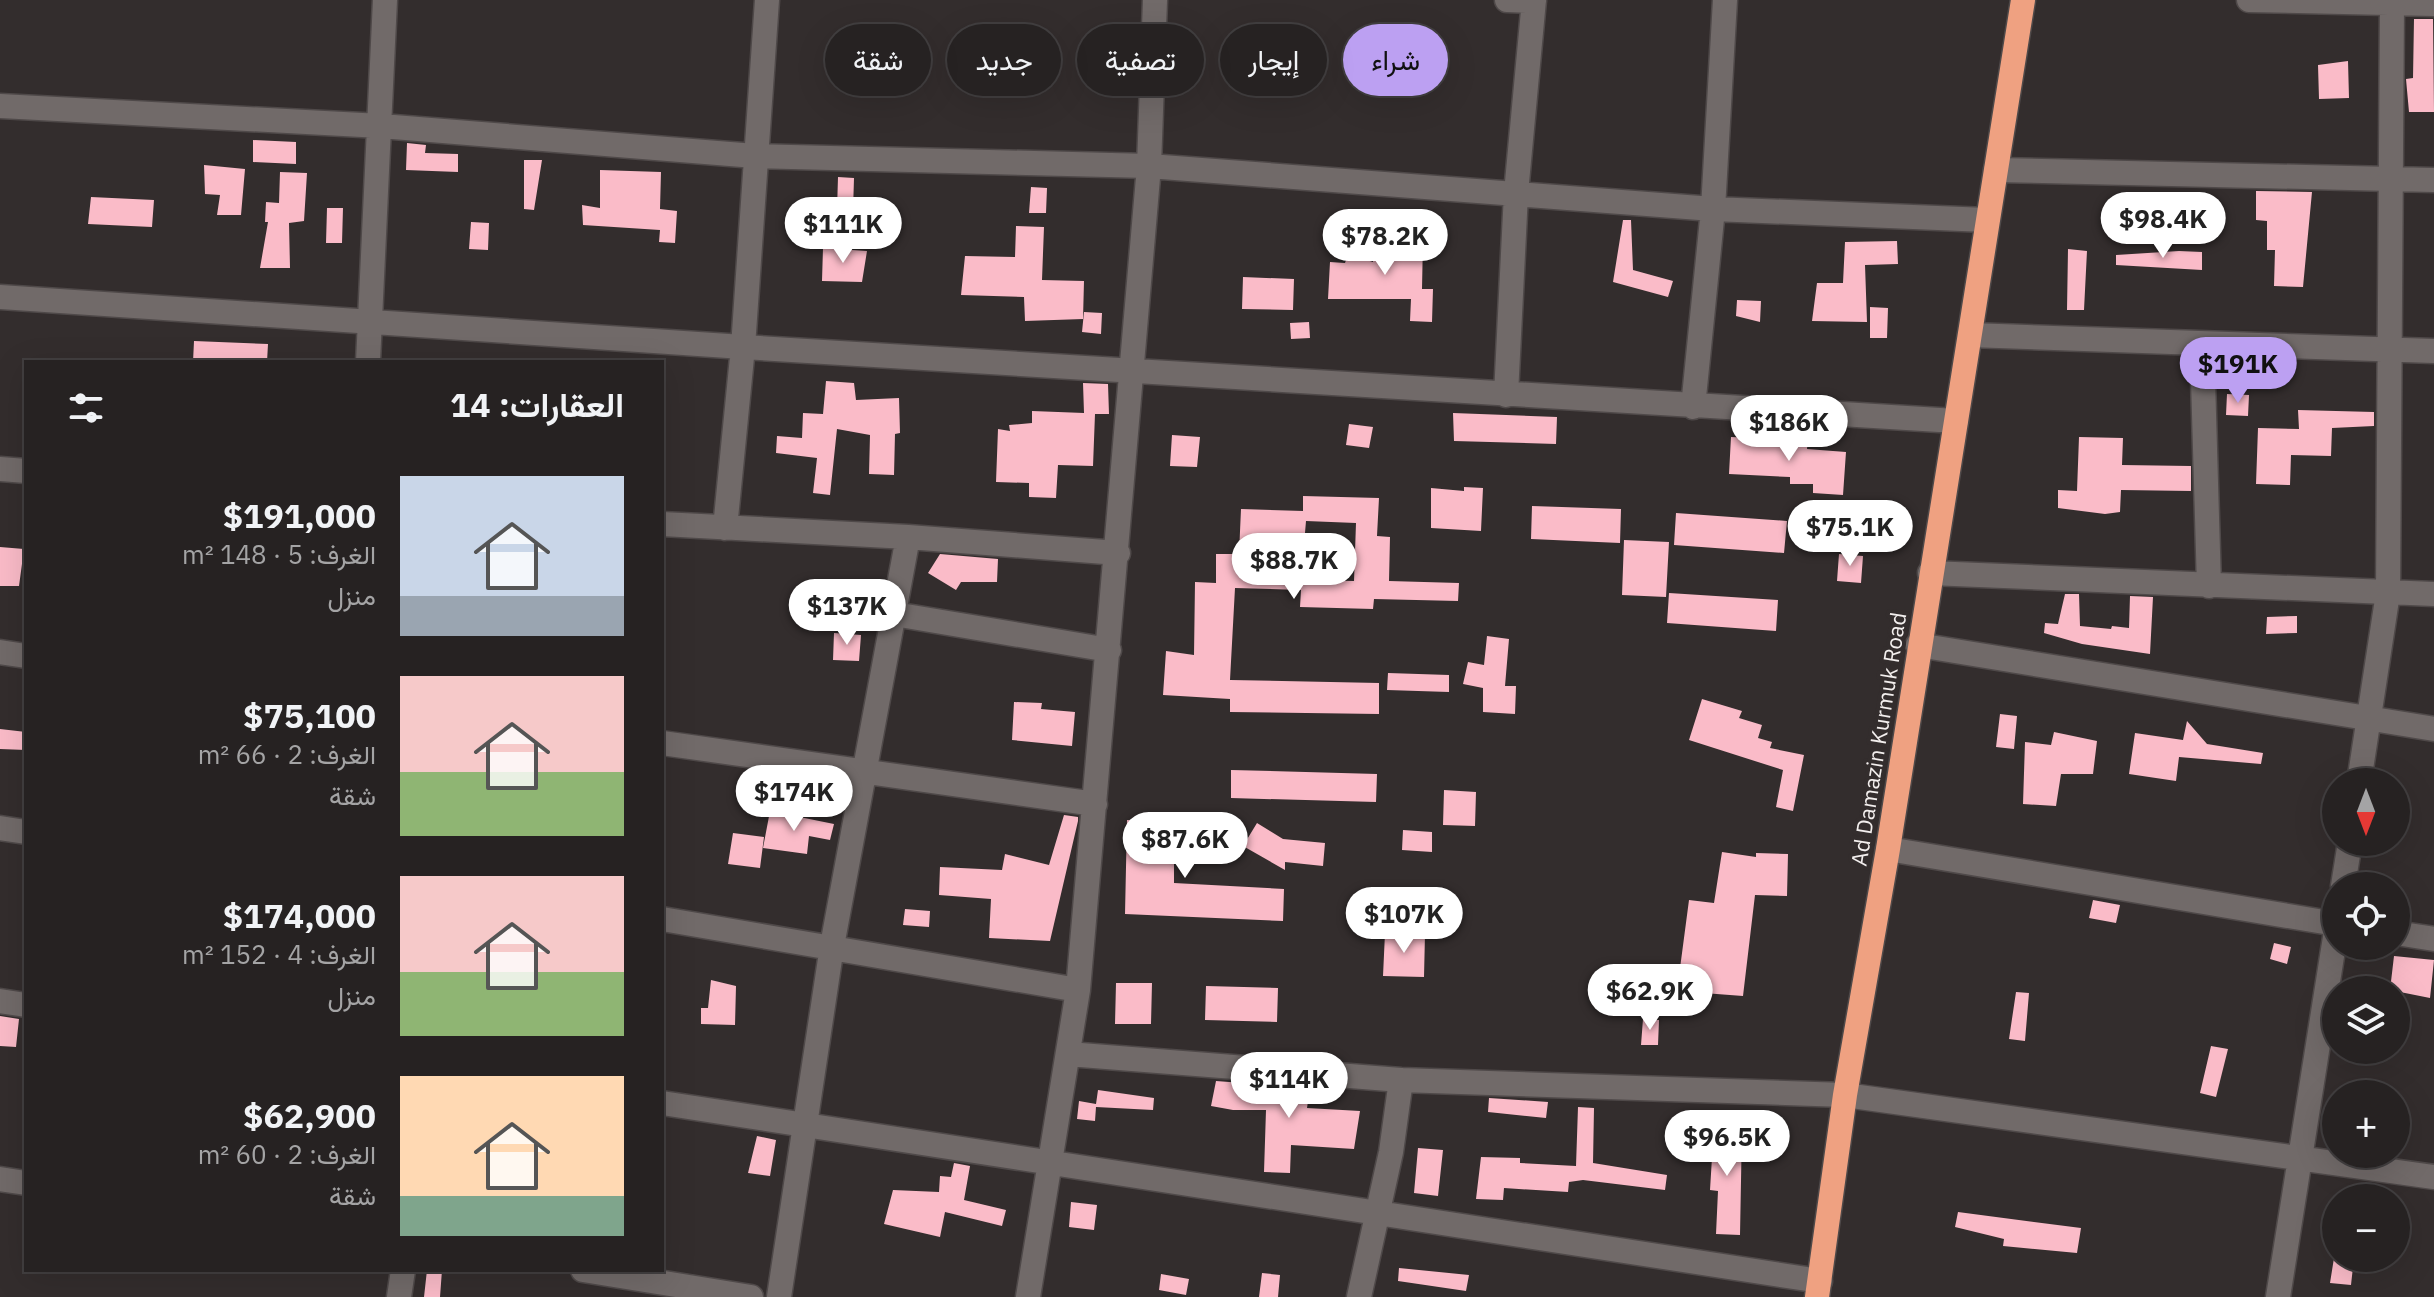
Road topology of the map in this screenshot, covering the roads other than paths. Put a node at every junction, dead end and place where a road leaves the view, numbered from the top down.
1 (385, 0) edge
2 (767, 0) edge
3 (1155, 0) edge
4 (1507, 0) edge
5 (1534, 0) edge
6 (1725, 0) edge
7 (2023, 0) edge
8 (2249, 0) edge
9 (2392, 4) junction
10 (2434, 4) edge
11 (0, 106) edge
12 (381, 126) junction
13 (755, 156) junction
14 (1149, 166) junction
15 (1996, 170) junction
16 (2390, 180) junction
17 (2434, 180) edge
18 (1516, 193) junction
19 (1713, 209) junction
20 (1987, 220) junction
21 (0, 297) edge
22 (373, 320) junction
23 (1970, 335) junction
24 (2202, 345) junction
25 (743, 347) junction
26 (2392, 350) junction
27 (2434, 351) edge
28 (368, 360) edge
29 (1133, 372) junction
30 (1506, 395) junction
31 (1693, 407) junction
32 (1956, 421) junction
33 (0, 469) edge
34 (24, 471) edge
35 (664, 524) edge
36 (725, 528) junction
37 (908, 537) junction
38 (1118, 553) junction
39 (1930, 573) junction
40 (2209, 586) junction
41 (2388, 593) junction
42 (2434, 594) edge
43 (894, 614) junction
44 (1918, 645) junction
45 (1109, 650) junction
46 (0, 652) edge
47 (24, 656) edge
48 (2369, 718) junction
49 (2434, 729) edge
50 (664, 743) edge
51 (2361, 768) edge
52 (866, 772) junction
53 (1095, 804) junction
54 (0, 828) edge
55 (24, 832) edge
56 (1888, 849) junction
57 (664, 919) edge
58 (2322, 922) edge
59 (2410, 935) edge
60 (2434, 939) edge
61 (832, 946) junction
62 (2331, 960) edge
63 (1078, 990) junction
64 (0, 1001) edge
65 (24, 1005) edge
66 (1068, 1054) junction
67 (1401, 1080) junction
68 (1845, 1095) junction
69 (664, 1103) edge
70 (803, 1122) junction
71 (2300, 1158) junction
72 (1049, 1160) junction
73 (2434, 1177) edge
74 (0, 1179) edge
75 (24, 1183) edge
76 (1379, 1212) junction
77 (403, 1272) edge
78 (595, 1272) edge
79 (1818, 1289) edge
80 (399, 1297) edge
81 (751, 1297) edge
82 (779, 1297) edge
83 (1028, 1297) edge
84 (1359, 1297) edge
85 (2278, 1297) edge

1 - 12 street
2 - 13 street
3 - 14 street
4 - 5 street
5 - 18 street
6 - 19 street
7 - 15 highway, Ad Damazin Kurmuk Road
8 - 9 street
9 - 10 street
9 - 16 street
11 - 12 street
12 - 13 street
12 - 22 street
13 - 14 street
13 - 25 street
14 - 18 street
14 - 29 street
15 - 16 street
15 - 20 highway, Ad Damazin Kurmuk Road
16 - 17 street
16 - 26 street
18 - 19 street
18 - 30 street
19 - 20 street
19 - 31 street
20 - 23 highway, Ad Damazin Kurmuk Road
21 - 22 street
22 - 25 street
22 - 28 street
23 - 24 street
23 - 32 highway, Ad Damazin Kurmuk Road
24 - 26 street
24 - 40 street
25 - 29 street
25 - 36 street
26 - 27 street
26 - 41 street
29 - 30 street
29 - 38 street
30 - 31 street
31 - 32 street
32 - 39 highway, Ad Damazin Kurmuk Road
33 - 34 street
35 - 36 street
36 - 37 street
37 - 38 street
37 - 43 street
38 - 45 street
39 - 40 street
39 - 44 highway, Ad Damazin Kurmuk Road
40 - 41 street
41 - 42 street
41 - 48 street
43 - 45 street
43 - 52 street
44 - 48 street
44 - 56 highway, Ad Damazin Kurmuk Road
45 - 53 street
46 - 47 street
48 - 49 street
48 - 51 street
50 - 52 street
52 - 53 street
52 - 61 street
53 - 63 street
54 - 55 street
56 - 58 street
56 - 68 highway, Ad Damazin Kurmuk Road
57 - 61 street
59 - 60 street
61 - 63 street
61 - 70 street
62 - 71 street
63 - 66 street
64 - 65 street
66 - 67 street
66 - 72 street
67 - 68 street
67 - 76 street
68 - 71 street
68 - 79 highway, Ad Damazin Kurmuk Road
69 - 70 street
70 - 72 street
70 - 82 street
71 - 73 street
71 - 85 street
72 - 76 street
72 - 83 street
74 - 75 street
76 - 79 street
76 - 84 street
77 - 80 street
78 - 81 street

